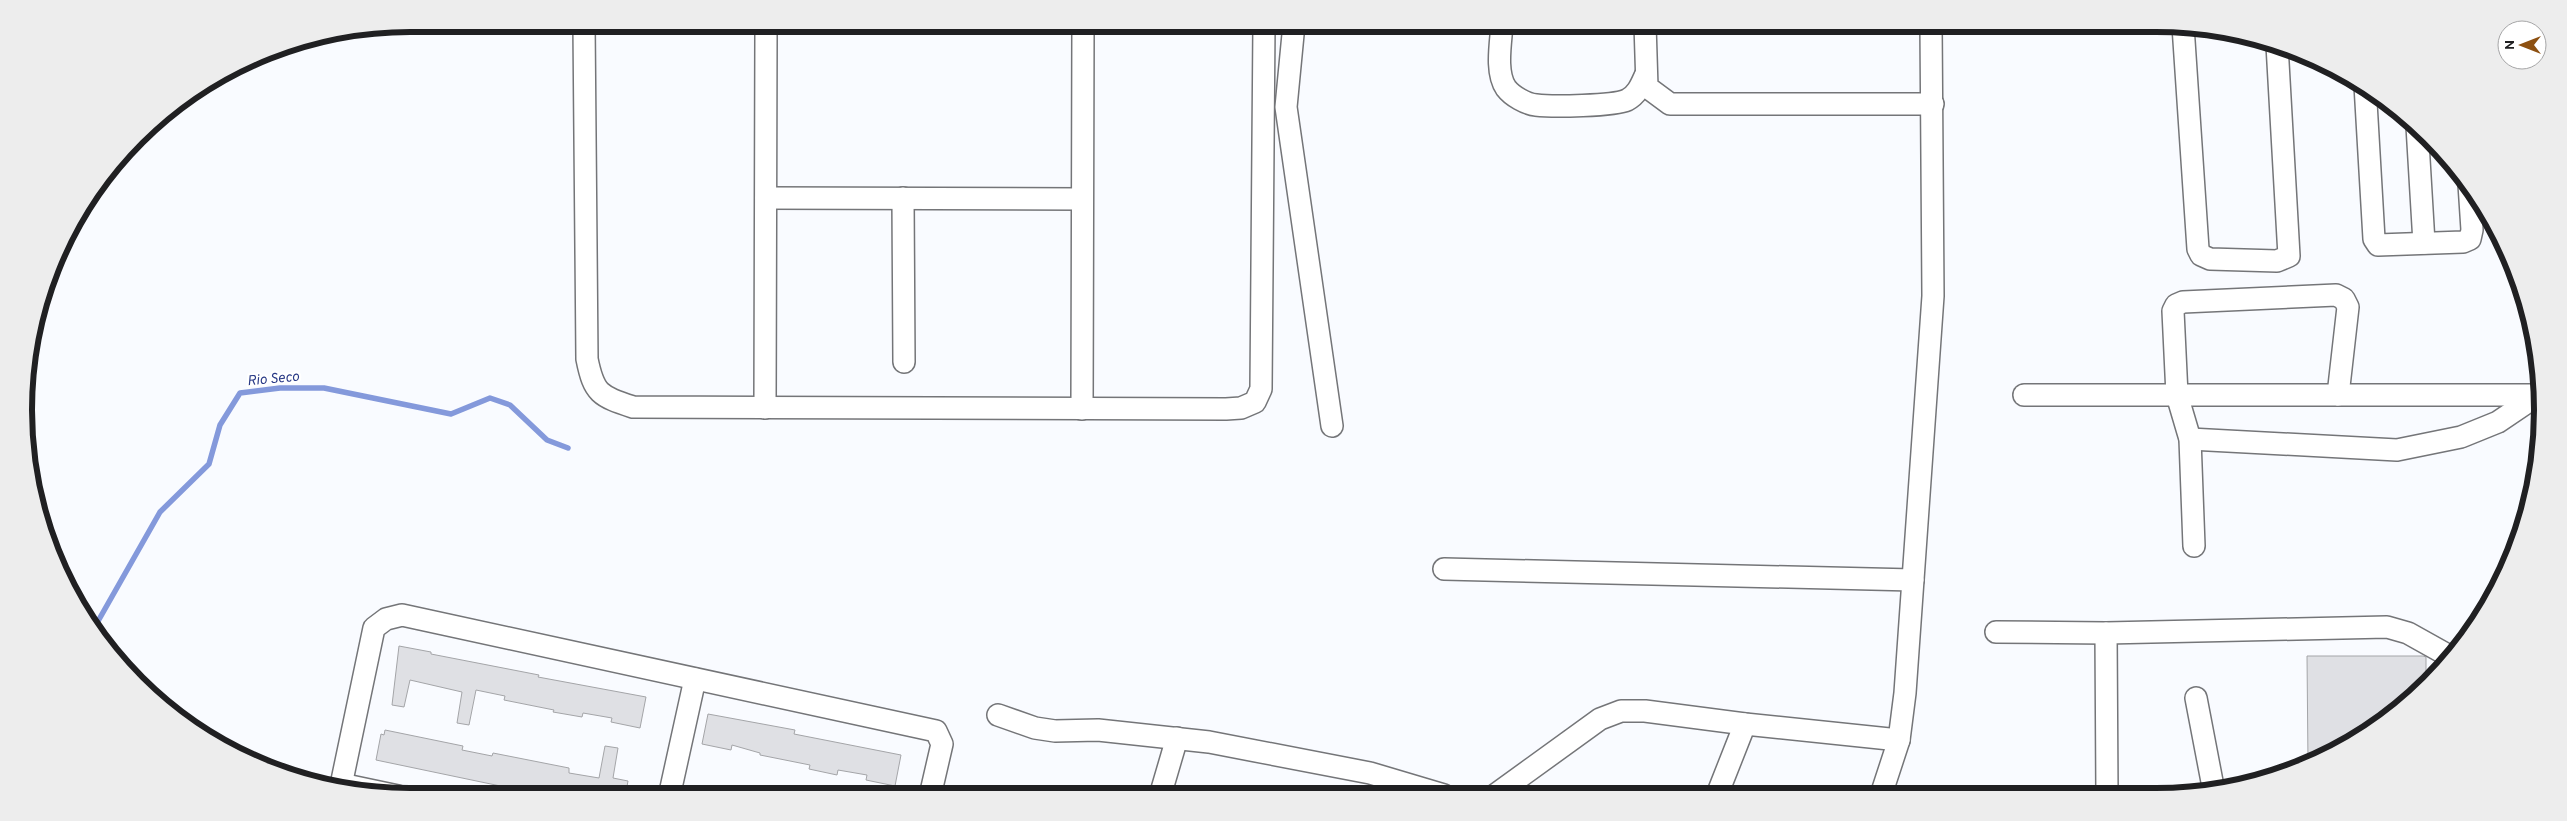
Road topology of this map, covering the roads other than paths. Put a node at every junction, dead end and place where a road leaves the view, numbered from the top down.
1 (584, 32) edge
2 (767, 32) edge
3 (1083, 32) edge
4 (1264, 32) edge
5 (1293, 32) edge
6 (1502, 32) edge
7 (1645, 32) edge
8 (1931, 32) edge
9 (2184, 33) edge
10 (2277, 53) edge
11 (1644, 76) junction
12 (2366, 95) edge
13 (1933, 104) junction
14 (2418, 137) edge
15 (766, 198) junction
16 (903, 198) junction
17 (2470, 199) edge
18 (1082, 200) junction
19 (2424, 243) junction
20 (904, 362) dead end
21 (2024, 394) dead end
22 (2176, 395) junction
23 (2338, 395) junction
24 (2534, 395) edge
25 (2534, 399) edge
26 (765, 408) junction
27 (1082, 409) junction
28 (1332, 426) dead end
29 (2190, 439) junction
30 (2194, 546) dead end
31 (1444, 569) dead end
32 (1913, 580) junction
33 (1996, 632) dead end
34 (2106, 633) junction
35 (2446, 654) edge
36 (695, 679) junction
37 (2196, 698) dead end
38 (998, 715) dead end
39 (1745, 724) junction
40 (1177, 738) junction
41 (1899, 740) junction
42 (342, 782) edge
43 (2212, 784) edge
44 (670, 788) edge
45 (932, 788) edge
46 (1162, 788) edge
47 (1419, 788) edge
48 (1504, 788) edge
49 (1720, 788) edge
50 (1883, 788) edge
51 (2107, 788) edge

1 - 26 street
2 - 15 street
3 - 18 street
4 - 27 street
5 - 28 street
6 - 11 street
7 - 11 street
8 - 13 street
9 - 10 street
11 - 13 street
12 - 19 street
13 - 32 street
14 - 19 street
15 - 16 street
15 - 26 street
16 - 18 street
16 - 20 street
17 - 19 street
18 - 27 street
21 - 22 street
22 - 23 street
22 - 23 street
22 - 29 street
23 - 24 street
25 - 29 street
26 - 27 street
29 - 30 street
31 - 32 street
32 - 41 street
33 - 34 street
34 - 35 street
34 - 51 street
36 - 42 street
36 - 44 street
36 - 45 street
37 - 43 street
38 - 40 street
39 - 41 street
39 - 48 street
39 - 49 street
40 - 46 street
40 - 47 street
41 - 50 street

